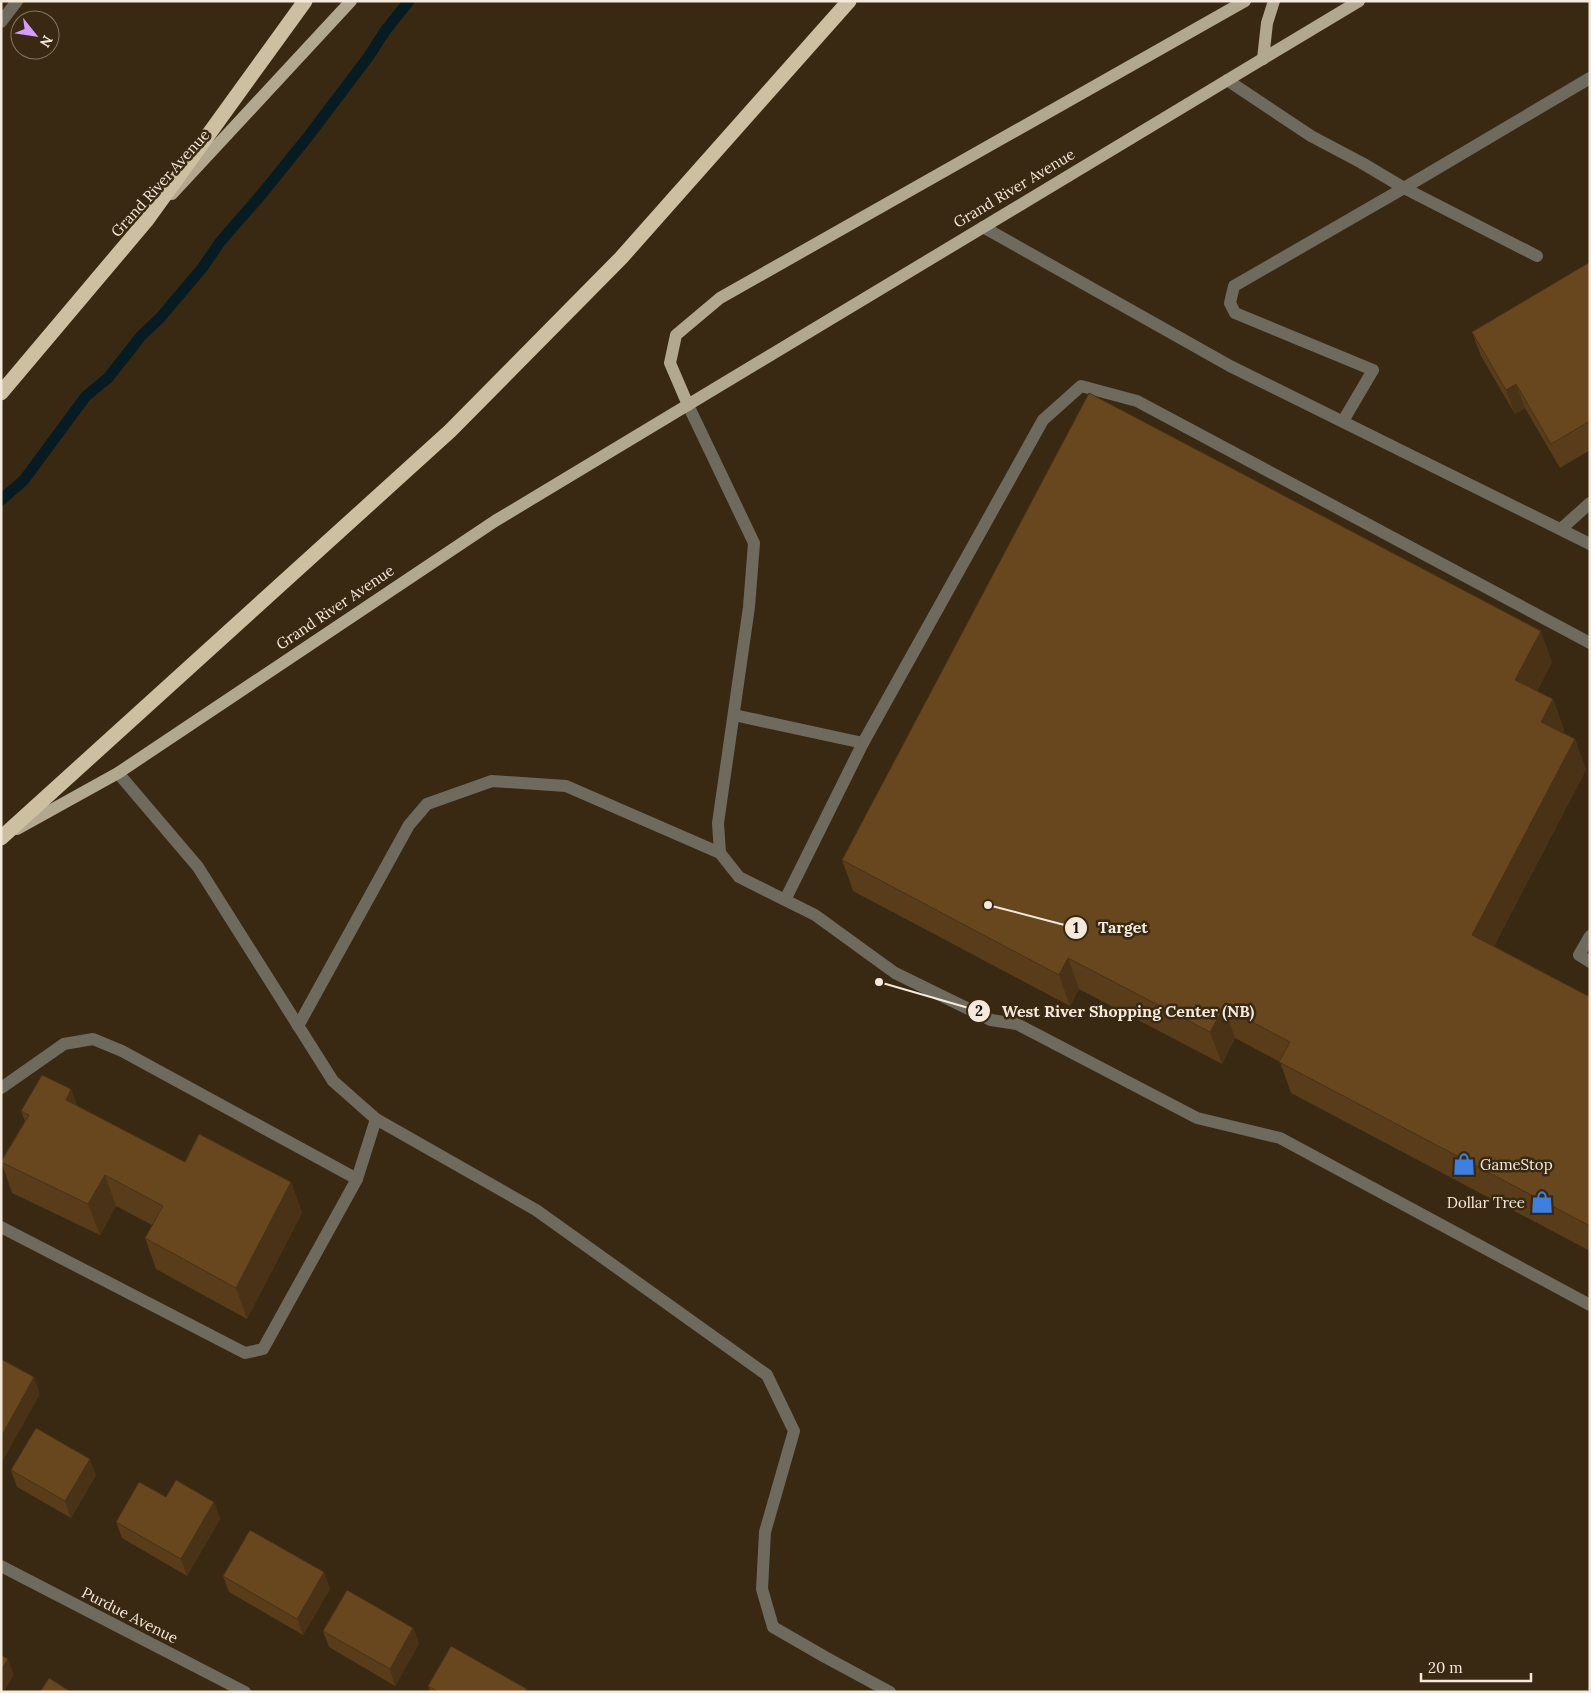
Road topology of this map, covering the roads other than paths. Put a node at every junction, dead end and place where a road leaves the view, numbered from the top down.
1 (17, 1) edge
2 (306, 1) edge
3 (351, 1) edge
4 (849, 1) edge
5 (1245, 1) edge
6 (1274, 1) edge
7 (1358, 1) edge
8 (1, 22) edge
9 (1263, 59) junction
10 (1590, 78) edge
11 (1227, 80) junction
12 (1404, 188) junction
13 (146, 221) junction
14 (983, 227) junction
15 (1537, 256) dead end
16 (1, 393) edge
17 (688, 405) junction
18 (1343, 421) junction
19 (1590, 503) edge
20 (1561, 529) junction
21 (1590, 544) edge
22 (1590, 643) edge
23 (734, 715) junction
24 (863, 743) junction
25 (118, 774) junction
26 (4, 837) edge
27 (720, 853) junction
28 (785, 900) junction
29 (1590, 936) edge
30 (1590, 962) edge
31 (298, 1026) junction
32 (1, 1088) edge
33 (376, 1119) junction
34 (357, 1179) junction
35 (1, 1227) edge
36 (1590, 1305) edge
37 (1, 1566) edge
38 (244, 1692) edge
39 (890, 1692) edge

1 - 8 street
2 - 13 highway
3 - 13 main road, Grand River Avenue
4 - 26 highway
5 - 17 main road
6 - 9 main road
7 - 9 main road, Grand River Avenue
9 - 11 main road, Grand River Avenue
10 - 12 street
11 - 12 street
11 - 14 main road, Grand River Avenue
12 - 15 street
12 - 18 street
13 - 16 highway, Grand River Avenue
14 - 17 main road, Grand River Avenue
14 - 18 street
17 - 23 street
17 - 25 main road, Grand River Avenue
18 - 20 street
19 - 20 street
20 - 21 street
22 - 24 street
23 - 24 street
23 - 27 street
24 - 28 street
25 - 26 main road, Grand River Avenue
25 - 31 street
27 - 28 street
27 - 31 street
28 - 36 street
29 - 30 street
31 - 33 street
32 - 34 street
33 - 34 street
33 - 39 street
34 - 35 street
37 - 38 street, Purdue Avenue

